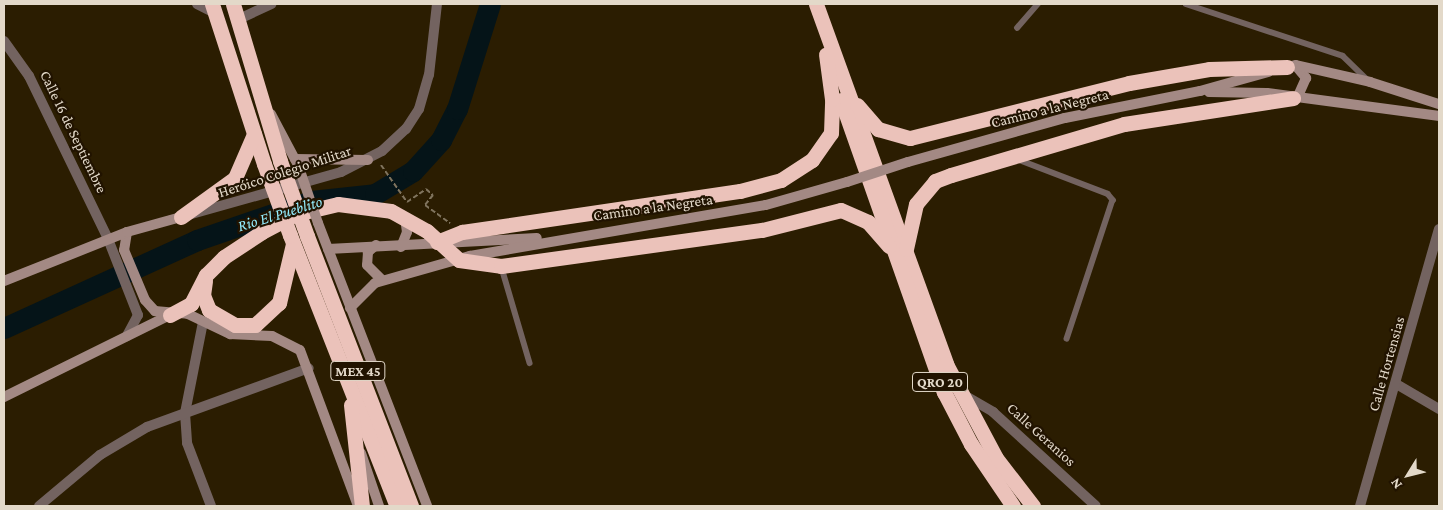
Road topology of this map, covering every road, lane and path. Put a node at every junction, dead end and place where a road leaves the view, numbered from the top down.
1 (196, 4) edge
2 (272, 4) edge
3 (437, 4) edge
4 (805, 4) edge
5 (816, 4) edge
6 (1038, 4) edge
7 (1186, 4) edge
8 (212, 7) edge
9 (234, 8) edge
10 (1017, 28) dead end
11 (4, 41) edge
12 (826, 54) junction
13 (1291, 66) junction
14 (1370, 82) junction
15 (848, 90) junction
16 (1200, 91) junction
17 (1295, 98) junction
18 (1439, 104) edge
19 (1439, 116) edge
20 (254, 134) junction
21 (1013, 157) junction
22 (368, 160) junction
23 (387, 161) dead end
24 (291, 162) junction
25 (181, 217) junction
26 (404, 218) junction
27 (1439, 229) edge
28 (127, 232) junction
29 (462, 232) junction
30 (580, 234) junction
31 (291, 239) junction
32 (437, 242) junction
33 (109, 244) junction
34 (376, 245) junction
35 (889, 246) junction
36 (401, 247) junction
37 (328, 249) junction
38 (906, 256) junction
39 (459, 260) junction
40 (501, 266) junction
41 (206, 275) junction
42 (382, 280) junction
43 (4, 281) edge
44 (350, 308) junction
45 (170, 315) junction
46 (203, 322) junction
47 (127, 336) junction
48 (1067, 339) dead end
49 (530, 363) dead end
50 (309, 368) junction
51 (347, 379) junction
52 (1398, 385) junction
53 (960, 392) junction
54 (4, 397) edge
55 (1439, 409) edge
56 (185, 413) junction
57 (353, 425) junction
58 (39, 506) edge
59 (211, 506) edge
60 (360, 506) edge
61 (379, 506) edge
62 (397, 506) edge
63 (411, 506) edge
64 (427, 506) edge
65 (1013, 506) edge
66 (1033, 506) edge
67 (1096, 506) edge
68 (1360, 506) edge

1 - 8 street
2 - 9 street
3 - 22 street, Heróico Colegio Militar
4 - 12 highway, QRO 20
5 - 15 highway, QRO 20
6 - 10 lane
7 - 14 lane
8 - 20 highway, MEX 45
9 - 24 highway, MEX 45
11 - 33 street, Calle 16 de Septiembre
12 - 29 highway
12 - 35 highway, QRO 20
13 - 14 street, Camino a la Negreta
13 - 15 highway
13 - 16 street, Camino a la Negreta
13 - 17 street
14 - 18 street, Camino a la Negreta
15 - 38 highway, QRO 20
16 - 17 street, Camino a la Negreta
16 - 30 street, Camino a la Negreta, bridge
17 - 19 street, Camino a la Negreta
17 - 21 highway
20 - 25 highway
20 - 31 highway, MEX 45, bridge
21 - 38 highway
21 - 48 lane
22 - 24 street
22 - 25 street, Heróico Colegio Militar
23 - 29 path
24 - 37 street, bridge
24 - 63 highway, MEX 45, bridge
25 - 28 street
26 - 32 highway
26 - 36 street
26 - 41 highway
27 - 52 street, Calle Hortensias
28 - 33 street
28 - 45 street
29 - 32 highway
30 - 32 street, Camino a la Negreta
30 - 39 street, Camino a la Negreta
31 - 41 highway
31 - 51 highway, MEX 45
32 - 36 street, Camino a la Negreta
32 - 39 highway
33 - 43 street
33 - 47 street, Calle 16 de Septiembre
34 - 36 street, Camino a la Negreta
34 - 37 street, Camino a la Negreta
34 - 42 street
35 - 40 highway
35 - 65 highway, QRO 20
37 - 44 street
38 - 53 highway, QRO 20
39 - 40 highway
39 - 42 street, Camino a la Negreta
40 - 49 lane
41 - 45 highway
42 - 44 street, Camino a la Negreta
44 - 64 street
45 - 46 street
45 - 47 street
46 - 50 street
46 - 56 street
47 - 54 street
50 - 56 street
50 - 60 street
51 - 57 highway
51 - 62 highway, MEX 45
52 - 55 street
52 - 68 street, Calle Hortensias
53 - 66 highway, QRO 20
53 - 67 street, Calle Geranios
56 - 58 street
56 - 59 street
57 - 60 highway
57 - 61 street

